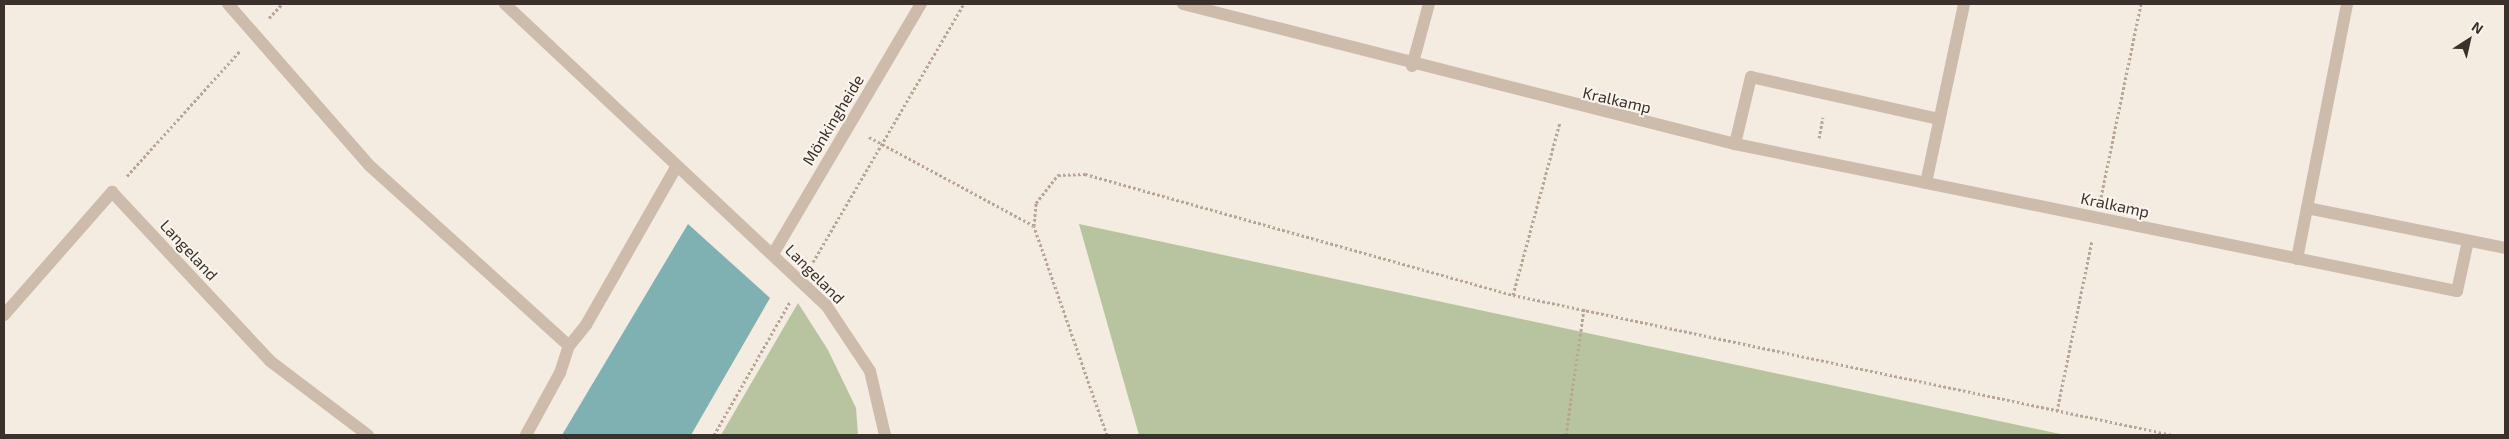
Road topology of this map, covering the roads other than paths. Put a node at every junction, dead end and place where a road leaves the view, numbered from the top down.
1 (228, 4) edge
2 (505, 4) edge
3 (921, 4) edge
4 (1183, 4) edge
5 (1429, 4) edge
6 (1964, 4) edge
7 (2347, 4) edge
8 (1412, 66) junction
9 (1939, 119) junction
10 (1735, 144) junction
11 (676, 167) junction
12 (1926, 183) junction
13 (2307, 208) junction
14 (2468, 240) junction
15 (2505, 248) edge
16 (773, 254) junction
17 (2298, 259) junction
18 (4, 315) edge
19 (569, 346) junction
20 (368, 435) edge
21 (526, 435) edge
22 (886, 435) edge

1 - 19 street
2 - 11 street, Langeland
3 - 16 street, Mönkingheide
4 - 8 street, Kralkamp
5 - 8 street
6 - 9 street
7 - 13 street
8 - 10 street, Kralkamp
9 - 10 street
9 - 12 street
10 - 12 street, Kralkamp
11 - 16 street, Langeland
11 - 19 street
12 - 17 street, Kralkamp
13 - 14 street
13 - 17 street
14 - 15 street
14 - 17 street, Kralkamp
16 - 22 street, Langeland
18 - 20 street, Langeland
19 - 21 street

